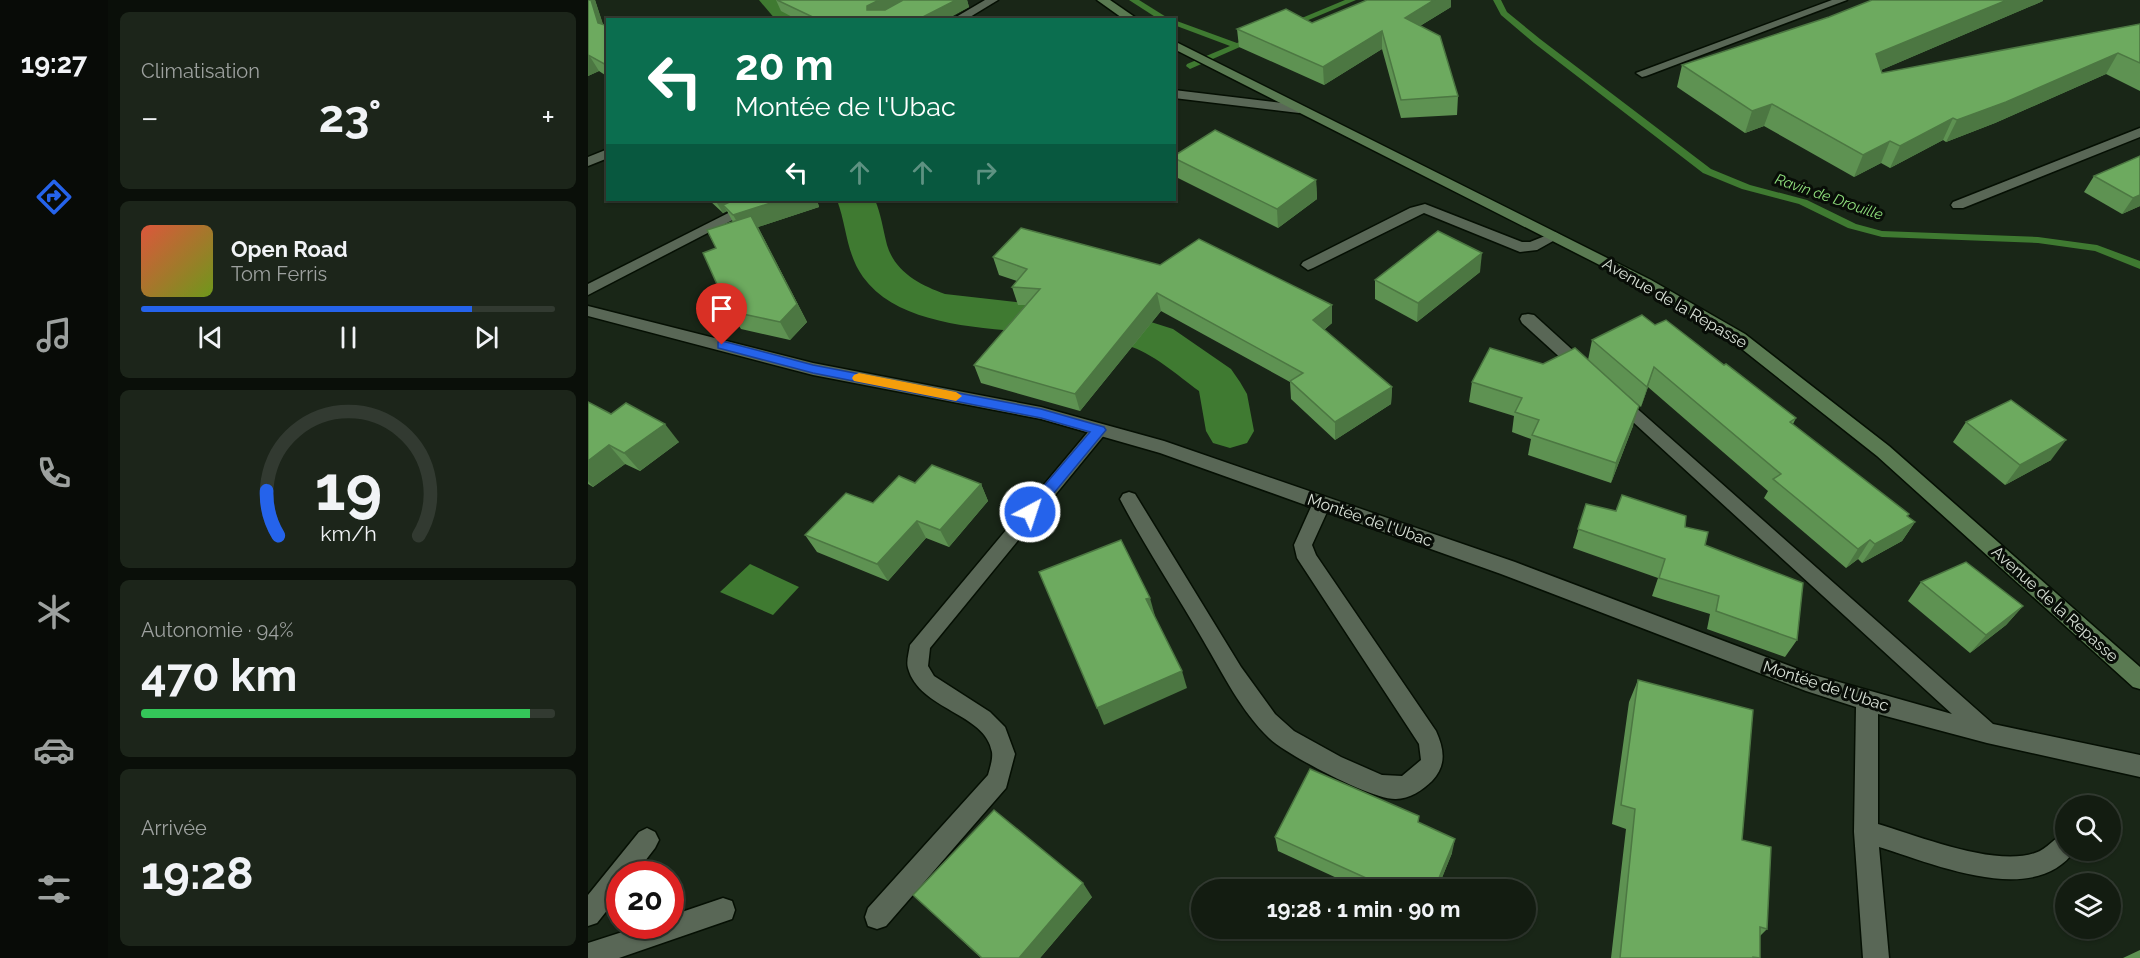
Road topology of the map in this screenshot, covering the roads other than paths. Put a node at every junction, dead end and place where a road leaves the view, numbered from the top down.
1 (993, 0) edge
2 (1102, 0) edge
3 (1842, 0) edge
4 (960, 18) edge
5 (1131, 18) edge
6 (1176, 45) edge
7 (1642, 73) dead end
8 (1176, 94) edge
9 (1299, 109) junction
10 (2140, 132) edge
11 (606, 154) edge
12 (588, 162) edge
13 (762, 201) edge
14 (1958, 204) dead end
15 (1555, 236) junction
16 (1308, 265) dead end
17 (588, 290) edge
18 (588, 311) edge
19 (1528, 319) dead end
20 (1099, 430) junction
21 (1129, 499) dead end
22 (1321, 504) junction
23 (2140, 680) edge
24 (1867, 701) junction
25 (1987, 733) junction
26 (2140, 766) edge
27 (1866, 832) junction
28 (647, 840) dead end
29 (2055, 856) edge
30 (723, 910) dead end
31 (588, 914) edge
32 (877, 917) dead end
33 (588, 956) edge
34 (1876, 958) edge

1 - 4 street
2 - 5 street
3 - 7 street
6 - 9 street, Avenue de la Repasse
8 - 9 street
9 - 15 street, Avenue de la Repasse
10 - 14 street
11 - 12 street
13 - 17 street
15 - 16 street
15 - 23 street, Avenue de la Repasse
18 - 20 street, Montée de l'Ubac
19 - 25 street
20 - 22 street, Montée de l'Ubac
20 - 32 street
21 - 22 street
22 - 24 street, Montée de l'Ubac
24 - 25 street, Montée de l'Ubac
24 - 27 street
25 - 26 street, Montée de l'Ubac
27 - 29 street
27 - 34 street
28 - 31 street
30 - 33 street

